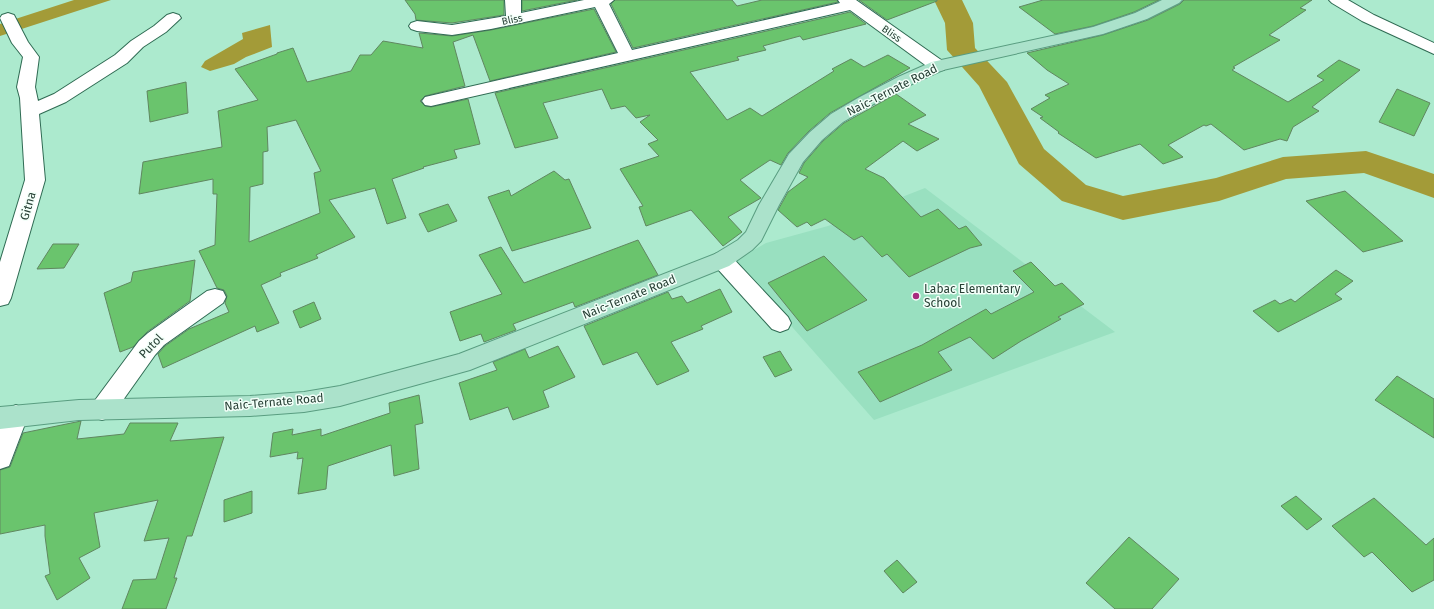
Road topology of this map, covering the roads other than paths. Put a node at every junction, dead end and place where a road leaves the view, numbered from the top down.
1 (513, 0) edge
2 (601, 0) edge
3 (1174, 0) edge
4 (1337, 0) edge
5 (849, 3) edge
6 (8, 18) dead end
7 (173, 18) dead end
8 (514, 19) junction
9 (417, 26) dead end
10 (1432, 45) edge
11 (627, 56) junction
12 (938, 66) junction
13 (431, 101) dead end
14 (30, 111) junction
15 (722, 260) junction
16 (215, 297) dead end
17 (0, 298) edge
18 (780, 323) dead end
19 (102, 410) junction
20 (8, 417) edge
21 (0, 458) edge

1 - 8 street
2 - 8 street, Bliss
2 - 11 street
3 - 12 main road, Naic-Ternate Road
4 - 10 street
5 - 11 street
5 - 12 street, Bliss
6 - 14 street, Gitna
7 - 14 street
8 - 9 street, Bliss
11 - 13 street
12 - 15 main road, Naic-Ternate Road
14 - 17 street, Gitna
15 - 18 street
15 - 19 main road, Naic-Ternate Road
16 - 19 street, Putol
19 - 20 main road, Naic-Ternate Road
20 - 21 street

